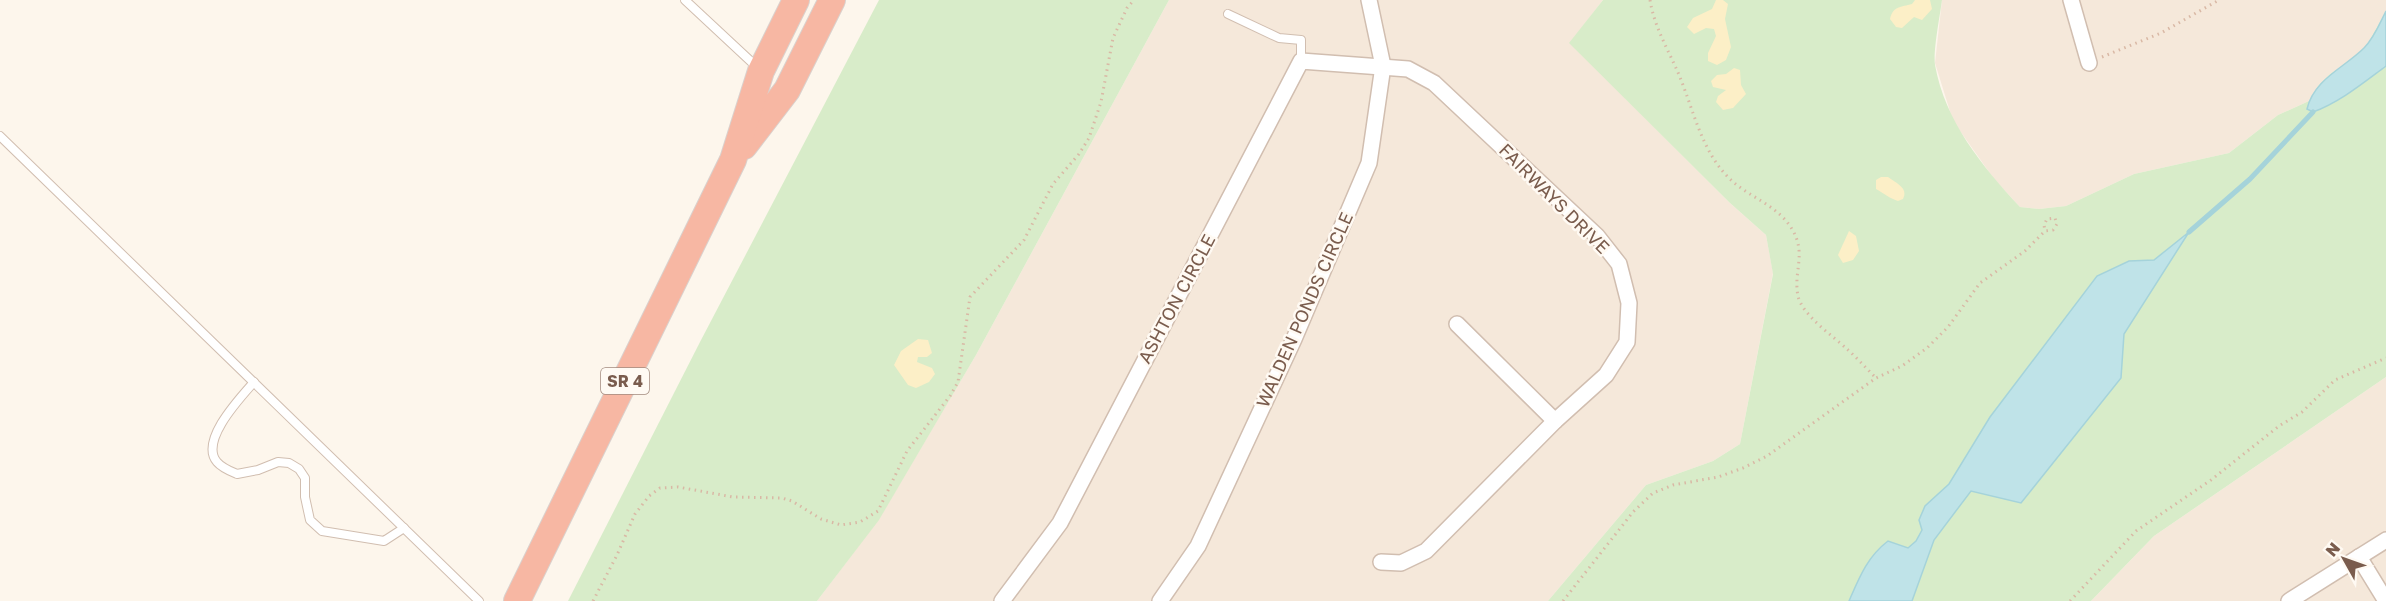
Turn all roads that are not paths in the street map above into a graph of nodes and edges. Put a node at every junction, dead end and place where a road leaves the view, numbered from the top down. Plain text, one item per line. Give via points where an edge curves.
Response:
1 (685, 0) edge
2 (796, 0) edge
3 (832, 0) edge
4 (1369, 0) edge
5 (2071, 0) edge
6 (1228, 14) dead end
7 (1301, 61) junction
8 (2089, 63) road end
9 (1383, 66) junction
10 (761, 71) junction
11 (0, 136) edge
12 (734, 160) junction
13 (1457, 324) dead end
14 (254, 382) junction
15 (1555, 421) junction
16 (404, 528) junction
17 (2386, 540) edge
18 (2359, 557) junction
19 (1381, 562) dead end
20 (479, 601) edge
21 (517, 601) edge
22 (1002, 601) edge
23 (1160, 601) edge
24 (2289, 601) edge
25 (2386, 601) edge

1 - 10 lane
2 - 10 highway, SR 4
3 - 12 highway, SR 4 via 787,90
4 - 9 street, WALDEN PONDS CIRCLE
5 - 8 street
6 - 7 lane via 1279,38 1301,40
7 - 9 street
7 - 22 street, ASHTON CIRCLE via 1060,523
9 - 15 street, FAIRWAYS DRIVE via 1408,69 1434,84 1597,236 1619,264 1629,303 1627,342 1606,375
9 - 23 street, WALDEN PONDS CIRCLE via 1369,163 1294,339 1198,546
10 - 12 highway, SR 4
11 - 14 lane
12 - 21 highway, SR 4
13 - 15 street
14 - 16 lane
14 - 16 lane via 217,431 212,449 216,461 237,474 258,471 278,462 299,469 305,478 310,520 322,531 384,541
15 - 19 street, FAIRWAYS DRIVE via 1426,551 1401,563
16 - 20 lane
17 - 18 street
18 - 24 street
18 - 25 street

